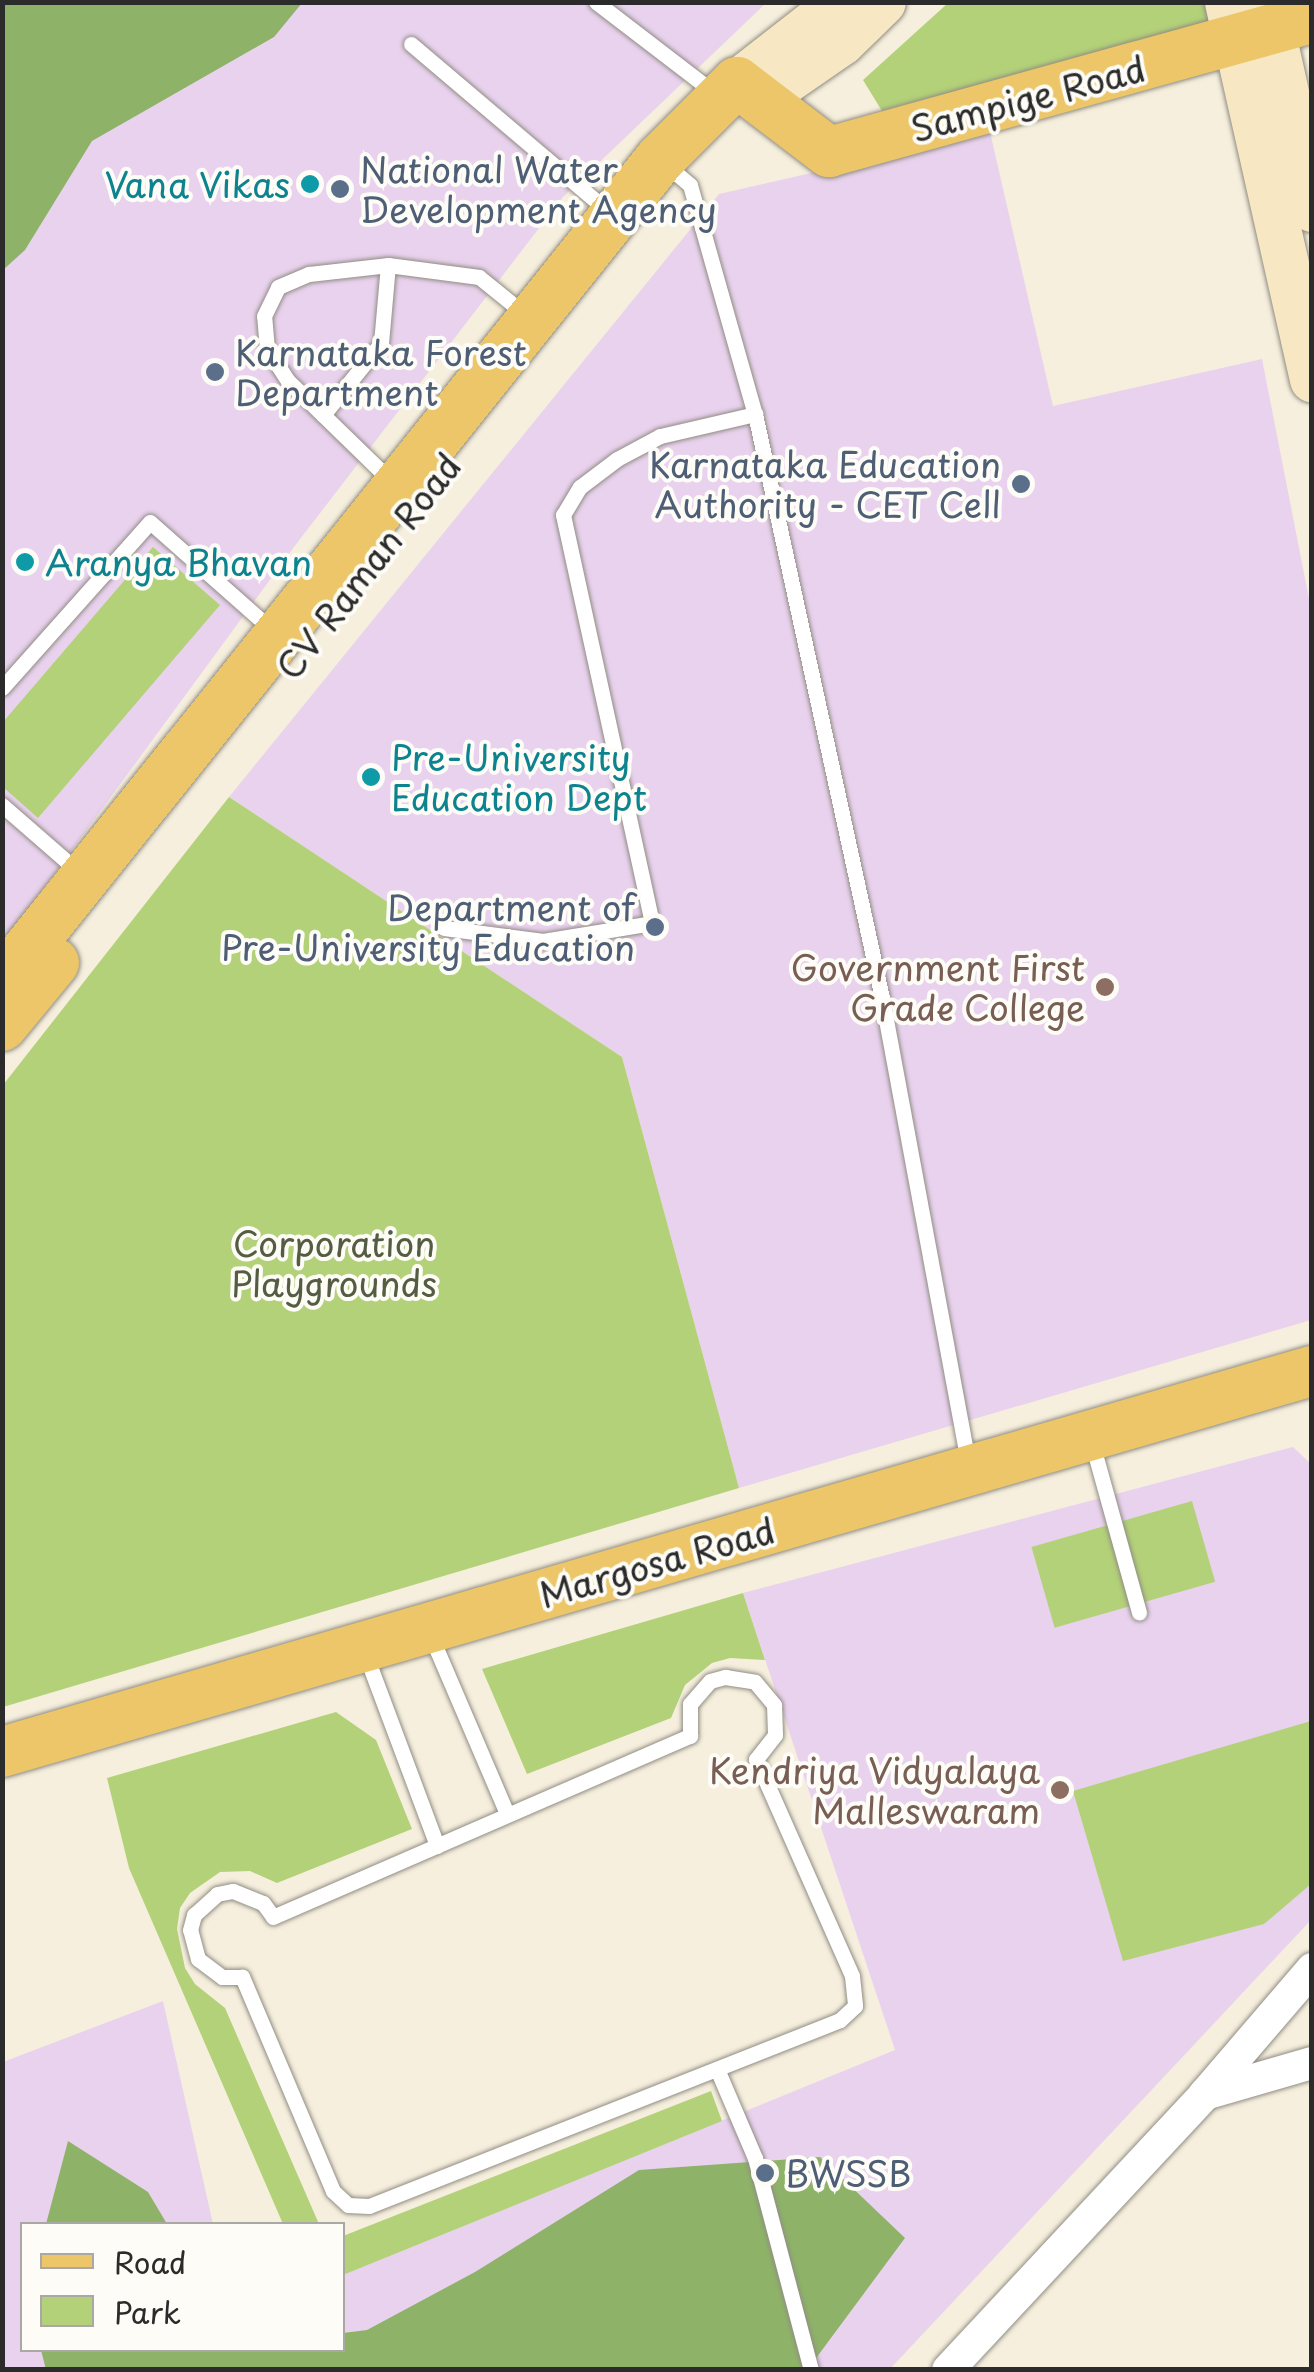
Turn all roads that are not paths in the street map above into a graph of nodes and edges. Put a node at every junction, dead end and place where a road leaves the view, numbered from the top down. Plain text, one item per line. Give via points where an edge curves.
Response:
1 (596, 2) edge
2 (838, 2) edge
3 (882, 2) edge
4 (1263, 19) edge
5 (411, 44) dead end
6 (738, 93) junction
7 (677, 174) junction
8 (1312, 208) edge
9 (615, 216) junction
10 (388, 266) junction
11 (516, 306) junction
12 (1312, 380) edge
13 (755, 414) junction
14 (323, 415) junction
15 (398, 486) junction
16 (278, 635) junction
17 (2, 688) edge
18 (2, 804) edge
19 (84, 877) junction
20 (444, 928) dead end
21 (2, 981) edge
22 (2, 1026) edge
23 (1312, 1372) edge
24 (1090, 1436) junction
25 (969, 1471) junction
26 (1139, 1612) dead end
27 (428, 1628) junction
28 (363, 1647) junction
29 (2, 1752) edge
30 (507, 1814) junction
31 (437, 1846) junction
32 (1312, 1969) edge
33 (1312, 2063) edge
34 (717, 2069) junction
35 (1205, 2094) junction
36 (810, 2370) edge
37 (948, 2370) edge

1 - 6 lane
2 - 6 main road, CV Raman Road
3 - 6 main road, CV Raman Road via 842,42
4 - 6 main road, Sampige Road via 829,152
4 - 8 main road
4 - 12 main road
5 - 9 lane
6 - 7 main road, CV Raman Road
6 - 9 main road, CV Raman Road via 660,158
7 - 13 lane via 690,185
7 - 22 main road, CV Raman Road
9 - 11 main road, CV Raman Road
10 - 11 lane via 479,277
10 - 14 lane via 381,343
10 - 14 lane via 309,274 278,288 264,316 267,350
11 - 15 main road, CV Raman Road
13 - 20 lane via 660,436 580,487 563,516 652,923 543,940
13 - 25 lane via 882,998
14 - 15 lane
15 - 16 main road, CV Raman Road
16 - 17 lane via 150,522
16 - 19 main road, CV Raman Road
18 - 19 lane
19 - 21 main road, CV Raman Road
23 - 24 main road, Margosa Road
24 - 25 main road, Margosa Road
24 - 26 lane
25 - 27 main road, Margosa Road
27 - 28 main road, Margosa Road
27 - 30 lane
28 - 29 main road, Margosa Road
28 - 31 lane
30 - 31 lane
30 - 34 lane via 690,1736 690,1704 710,1681 740,1676 766,1692 777,1720 775,1735 756,1760 852,1976 855,2006 840,2020
31 - 34 lane via 273,1917 250,1894 217,1894 194,1916 190,1930 191,1946 208,1970 242,1977 333,2191 348,2205 369,2206
32 - 35 street
33 - 35 street
34 - 36 lane via 755,2158
35 - 37 street

